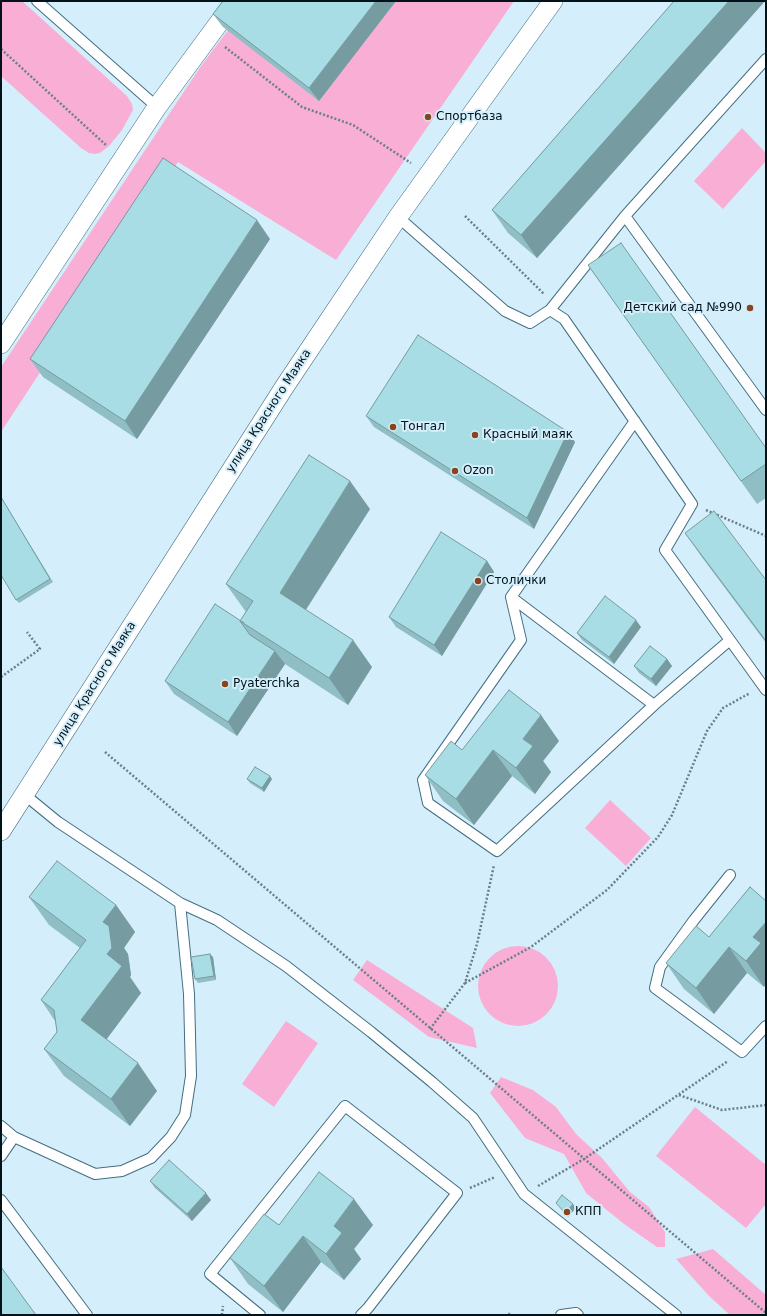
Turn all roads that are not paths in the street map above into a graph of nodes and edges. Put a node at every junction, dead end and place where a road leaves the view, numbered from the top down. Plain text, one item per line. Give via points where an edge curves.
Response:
1 (37, 1) edge
2 (235, 1) edge
3 (552, 1) edge
4 (766, 59) edge
5 (157, 107) junction
6 (398, 216) junction
7 (625, 216) junction
8 (552, 307) junction
9 (1, 344) edge
10 (766, 410) edge
11 (635, 421) junction
12 (511, 597) junction
13 (730, 640) junction
14 (765, 688) edge
15 (654, 705) junction
16 (25, 795) junction
17 (1, 831) edge
18 (730, 875) dead end
19 (180, 903) junction
20 (766, 1026) edge
21 (1, 1126) edge
22 (14, 1137) junction
23 (1, 1156) edge
24 (1, 1200) edge
25 (87, 1315) edge
26 (260, 1315) edge
27 (361, 1315) edge
28 (561, 1315) edge
29 (578, 1315) edge
30 (676, 1315) edge

1 - 5 lane
2 - 5 street
3 - 6 street, улица Красного Маяка
4 - 7 lane
5 - 9 street
6 - 8 lane via 505,311 530,323
6 - 16 street, улица Красного Маяка via 261,423
7 - 8 lane
7 - 10 lane
8 - 11 lane via 564,319
11 - 12 lane
11 - 13 lane via 692,504 665,550
12 - 15 lane
12 - 15 lane via 521,640 422,780 428,803 497,851
13 - 14 lane
13 - 15 lane
16 - 17 street, улица Красного Маяка
16 - 19 lane via 58,822
18 - 20 lane via 660,967 656,988 742,1052
19 - 22 lane via 189,994 191,1076 185,1115 171,1137 150,1158 122,1171 95,1174
19 - 30 lane via 217,920 286,966 432,1082 472,1118 524,1194
21 - 22 lane
22 - 23 lane
24 - 25 lane
26 - 27 lane via 210,1274 345,1106 457,1193
28 - 29 lane

